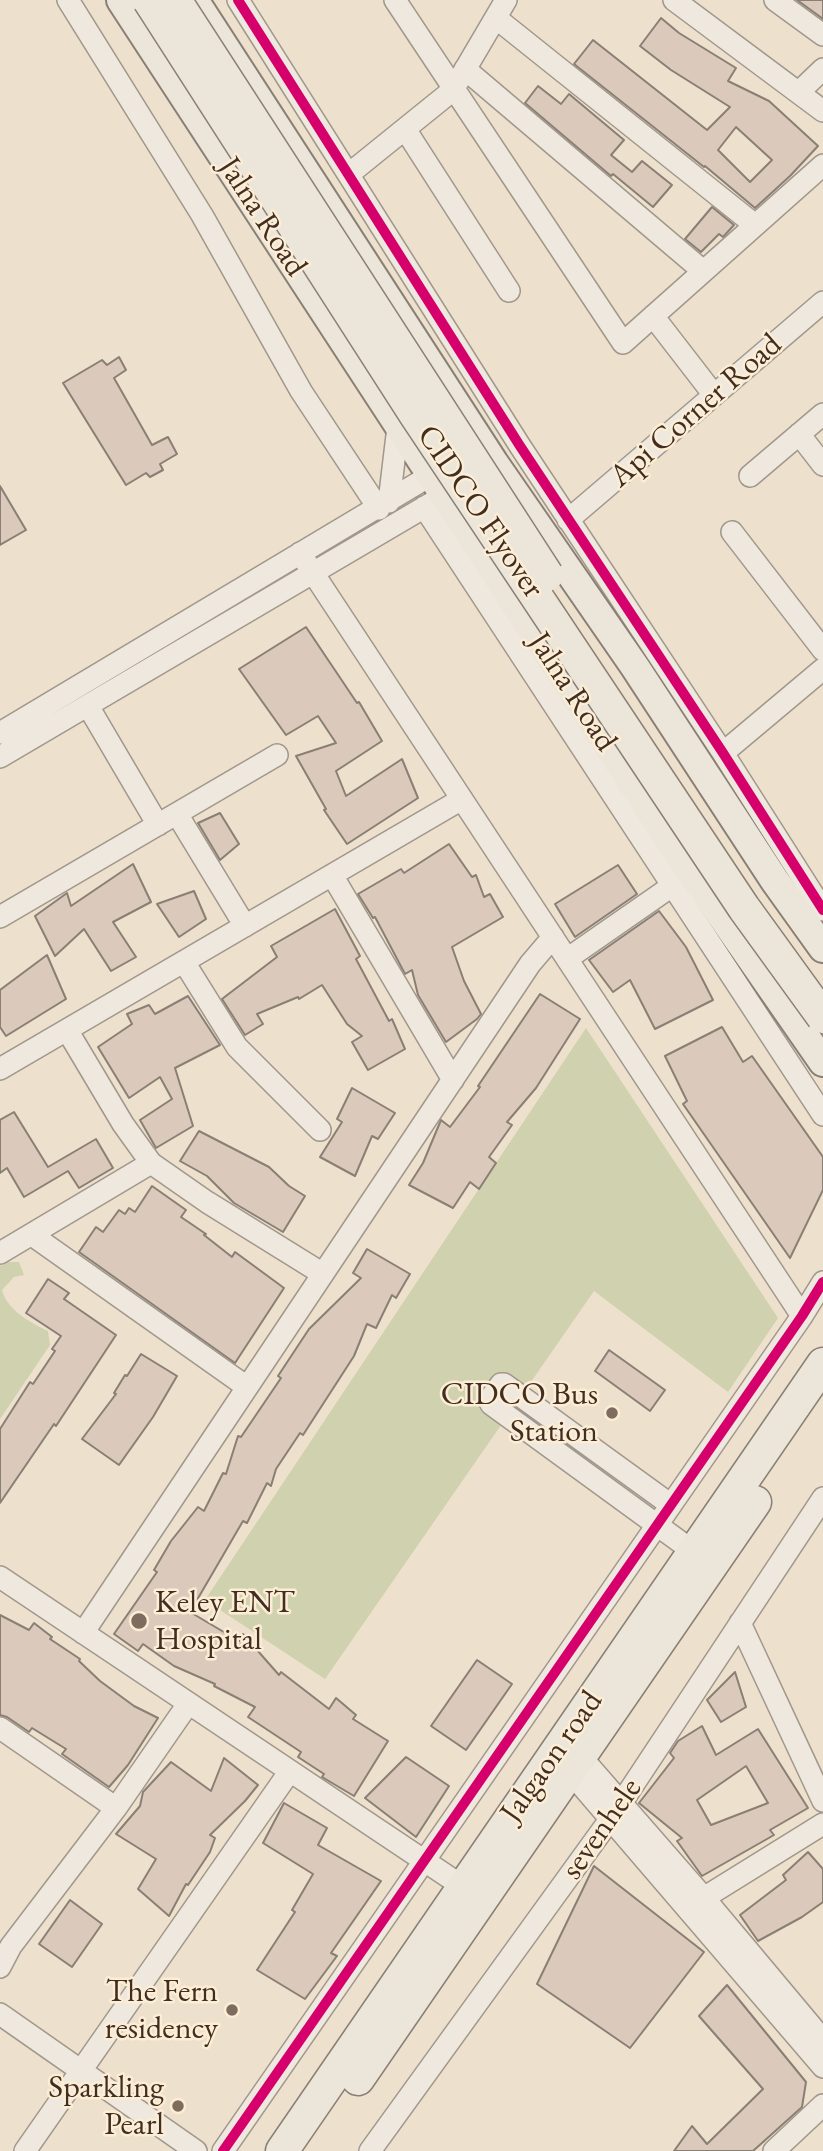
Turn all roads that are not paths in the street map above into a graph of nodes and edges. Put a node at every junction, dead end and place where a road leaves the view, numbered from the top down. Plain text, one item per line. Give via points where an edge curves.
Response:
1 (68, 0) edge
2 (121, 0) edge
3 (149, 0) edge
4 (175, 0) edge
5 (194, 0) edge
6 (238, 0) edge
7 (395, 0) edge
8 (674, 0) edge
9 (775, 0) edge
10 (501, 9) edge
11 (823, 35) edge
12 (466, 69) junction
13 (823, 69) edge
14 (453, 90) junction
15 (799, 92) junction
16 (823, 110) edge
17 (405, 129) junction
18 (823, 165) edge
19 (349, 174) junction
20 (755, 225) junction
21 (703, 271) junction
22 (509, 291) dead end
23 (822, 304) edge
24 (653, 316) junction
25 (715, 395) junction
26 (823, 414) edge
27 (398, 427) junction
28 (799, 434) junction
29 (520, 446) junction
30 (488, 453) junction
31 (823, 465) edge
32 (750, 475) dead end
33 (433, 493) junction
34 (384, 505) junction
35 (568, 520) junction
36 (732, 532) dead end
37 (300, 553) junction
38 (313, 573) junction
39 (823, 653) edge
40 (88, 706) junction
41 (0, 733) edge
42 (723, 753) junction
43 (277, 755) dead end
44 (0, 757) edge
45 (462, 799) junction
46 (177, 814) junction
47 (158, 825) junction
48 (332, 875) junction
49 (672, 886) junction
50 (823, 910) edge
51 (0, 917) edge
52 (245, 926) junction
53 (553, 937) junction
54 (823, 948) edge
55 (567, 959) junction
56 (184, 962) junction
57 (823, 987) edge
58 (823, 1017) edge
59 (67, 1030) junction
60 (823, 1062) edge
61 (0, 1069) edge
62 (453, 1080) junction
63 (823, 1115) edge
64 (320, 1130) dead end
65 (151, 1163) junction
66 (32, 1235) junction
67 (0, 1254) edge
68 (323, 1274) junction
69 (823, 1282) edge
70 (802, 1316) junction
71 (823, 1364) edge
72 (247, 1387) junction
73 (823, 1403) edge
74 (823, 1498) edge
75 (671, 1505) junction
76 (656, 1526) junction
77 (703, 1559) junction
78 (0, 1577) edge
79 (740, 1623) junction
80 (83, 1633) junction
81 (188, 1704) junction
82 (0, 1728) edge
83 (575, 1764) junction
84 (290, 1772) junction
85 (823, 1801) edge
86 (116, 1808) junction
87 (616, 1811) junction
88 (823, 1824) edge
89 (424, 1861) junction
90 (473, 1893) junction
91 (696, 1903) junction
92 (0, 1967) edge
93 (0, 2014) edge
94 (823, 2040) edge
95 (823, 2067) edge
96 (81, 2070) junction
97 (823, 2105) edge
98 (25, 2151) edge
99 (196, 2151) edge
100 (223, 2151) edge
101 (282, 2151) edge
102 (308, 2151) edge
103 (370, 2151) edge
104 (775, 2151) edge

1 - 34 street via 202,215 301,391
2 - 27 main road, Jalna Road
3 - 58 highway, CIDCO Flyover, bridge via 415,414 744,908
4 - 57 highway, CIDCO Flyover, bridge via 726,851
5 - 30 main road
6 - 19 street
7 - 14 street
8 - 15 street
9 - 11 street
10 - 12 street
10 - 20 street
12 - 14 street
12 - 21 street
13 - 15 street
14 - 17 street
14 - 24 street via 623,343
15 - 16 street
17 - 19 street
17 - 22 street
18 - 20 street
19 - 29 street
20 - 21 street
21 - 24 street
23 - 25 street, Api Corner Road
24 - 25 street
25 - 35 street, Api Corner Road
26 - 28 street
27 - 33 main road, Jalna Road
27 - 34 street
28 - 31 street
28 - 32 street
29 - 30 street
29 - 35 street
30 - 33 street
30 - 54 main road
33 - 34 street
33 - 38 street
33 - 49 street
33 - 60 main road, Jalna Road
34 - 37 street
35 - 42 street
36 - 39 street
37 - 38 street
37 - 41 street
38 - 40 street
38 - 45 street
39 - 42 street
40 - 44 street
40 - 47 street
42 - 50 street
43 - 46 street
45 - 48 street
45 - 53 street
46 - 47 street
46 - 52 street
47 - 51 street
48 - 52 street
48 - 62 street
49 - 55 street
49 - 63 street
52 - 56 street
53 - 55 street
53 - 62 street
55 - 70 street
56 - 59 street
56 - 64 street via 237,1047
59 - 61 street
59 - 65 street
62 - 68 street
65 - 66 street
65 - 68 street
66 - 67 street
66 - 72 street
68 - 72 street
69 - 70 street
70 - 75 street
71 - 77 highway, Jalgaon road
72 - 80 street
73 - 77 highway, Jalgaon road
74 - 79 street, sevenhele
75 - 76 street
75 - 76 street via 500,1384 491,1404
76 - 77 street
76 - 89 street
77 - 83 highway, Jalgaon road
77 - 90 highway, Jalgaon road
78 - 80 street
79 - 85 street
79 - 87 street, sevenhele
80 - 81 street
81 - 84 street
81 - 86 street
82 - 86 street
83 - 87 street
83 - 90 highway, Jalgaon road
84 - 89 street
84 - 96 street
86 - 92 street
87 - 91 street
87 - 103 street, sevenhele
88 - 91 street
89 - 90 street
89 - 100 street
90 - 101 highway, Jalgaon road
90 - 102 highway, Jalgaon road
91 - 94 street
91 - 95 street
93 - 96 street
96 - 98 street
96 - 99 street
97 - 104 street

